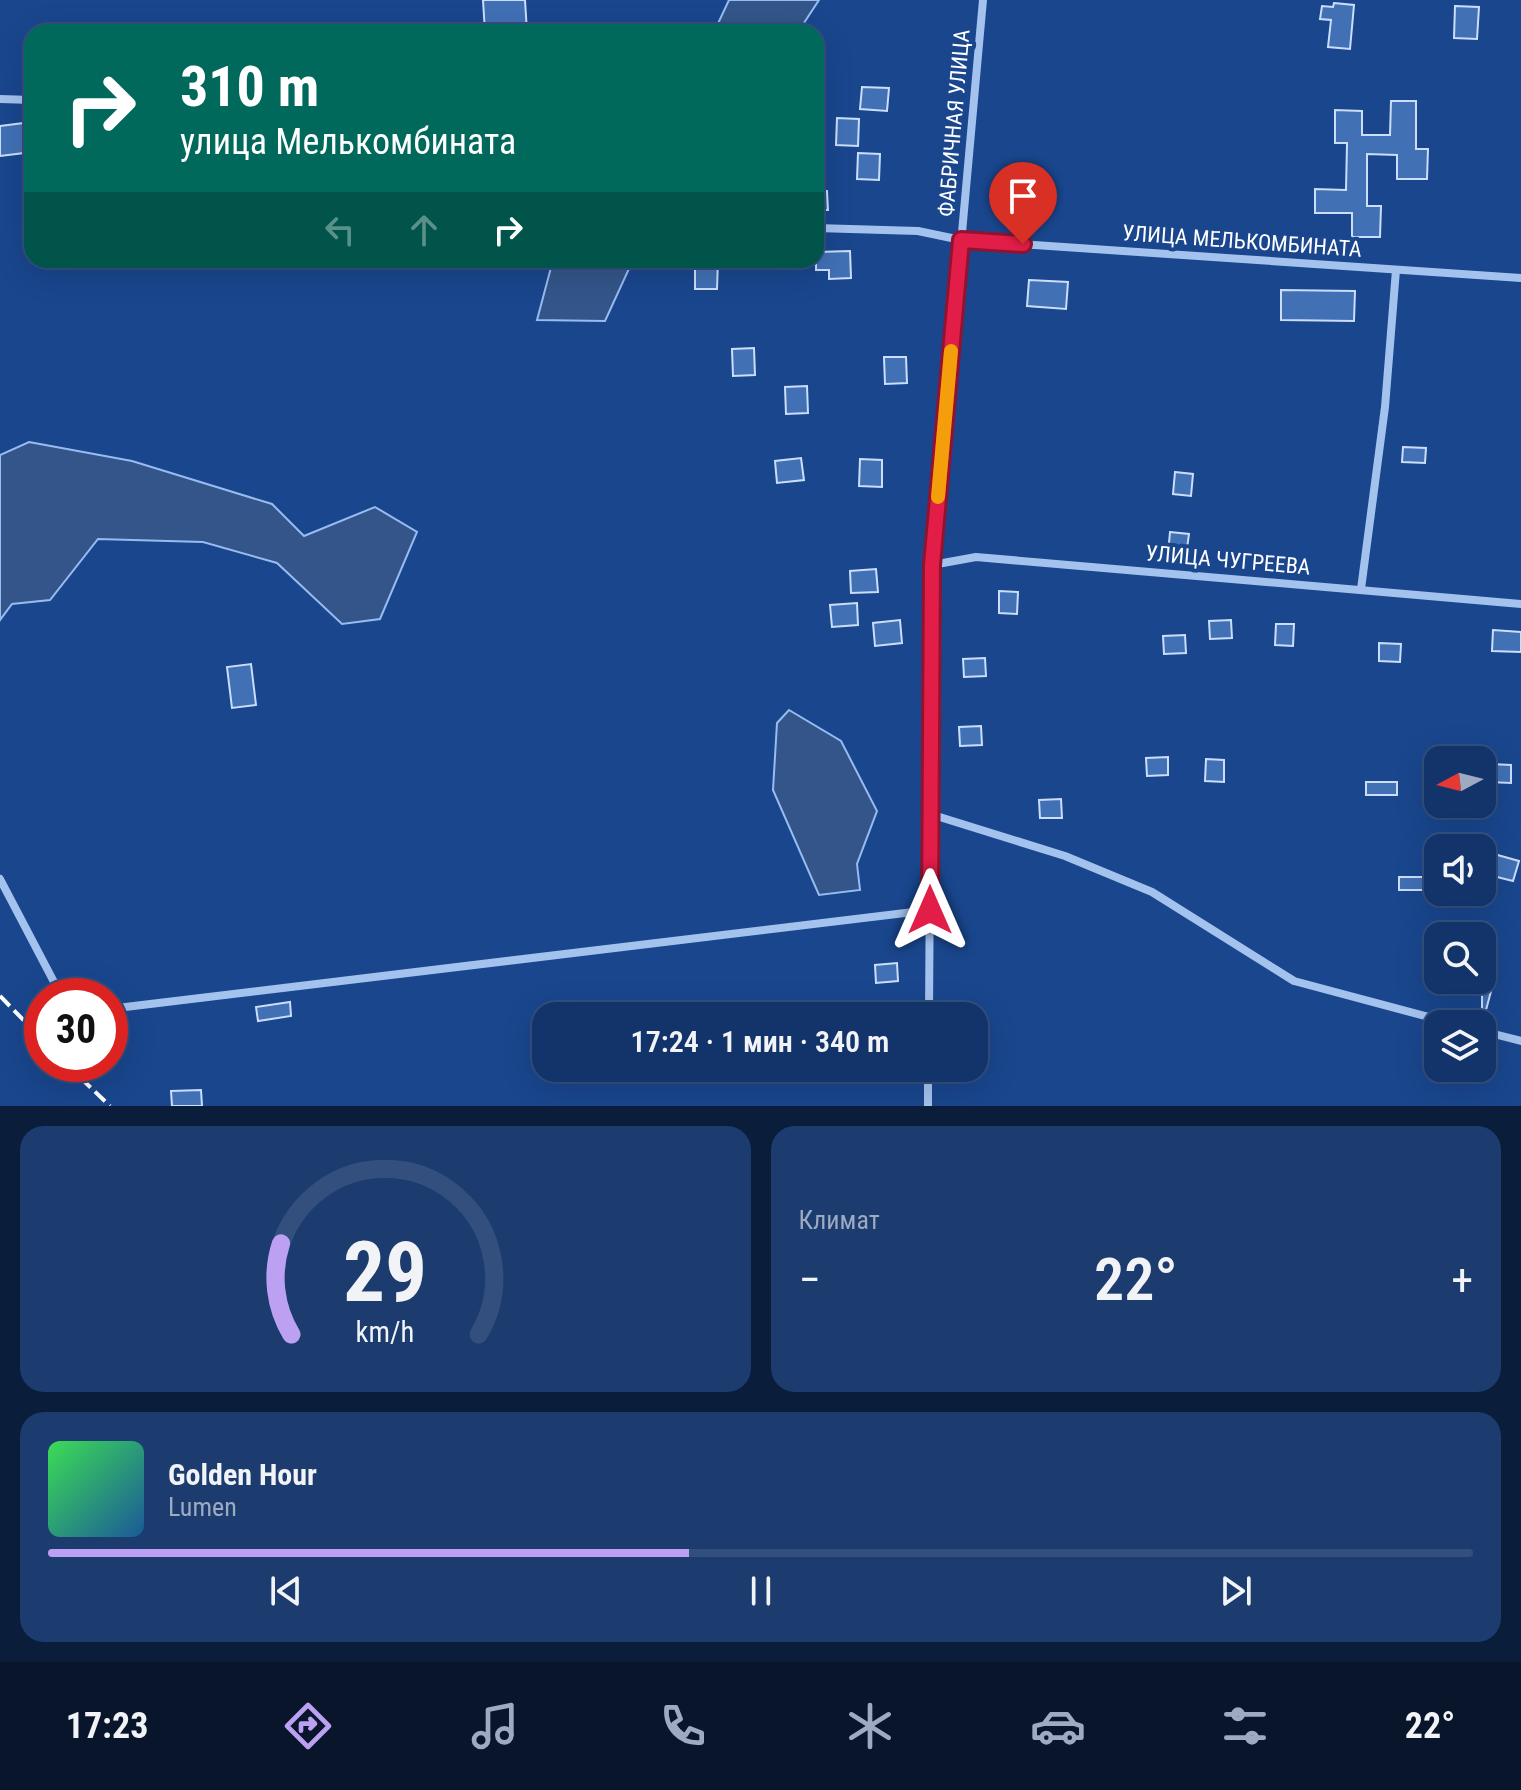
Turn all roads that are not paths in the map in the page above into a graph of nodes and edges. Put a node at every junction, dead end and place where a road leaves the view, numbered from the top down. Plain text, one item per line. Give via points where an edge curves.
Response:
1 (983, 0) edge
2 (0, 99) edge
3 (24, 100) edge
4 (824, 228) edge
5 (961, 240) junction
6 (1396, 270) junction
7 (1521, 278) edge
8 (932, 565) junction
9 (1361, 589) junction
10 (1521, 604) edge
11 (930, 814) junction
12 (0, 879) edge
13 (930, 910) junction
14 (52, 978) edge
15 (929, 1002) edge
16 (128, 1007) edge
17 (1424, 1016) edge
18 (1496, 1035) edge
19 (1521, 1041) edge
20 (928, 1082) edge
21 (928, 1106) edge

1 - 5 street, ФАБРИЧНАЯ УЛИЦА
2 - 3 street
4 - 5 street, УЛИЦА МЕЛЬКОМБИНАТА via 918,231
5 - 6 street, УЛИЦА МЕЛЬКОМБИНАТА
5 - 8 street, ФАБРИЧНАЯ УЛИЦА
6 - 7 street, УЛИЦА МЕЛЬКОМБИНАТА
6 - 9 street via 1385,407
8 - 9 street, УЛИЦА ЧУГРЕЕВА via 976,557
8 - 11 street, ФАБРИЧНАЯ УЛИЦА
9 - 10 street, УЛИЦА ЧУГРЕЕВА
11 - 13 street, ФАБРИЧНАЯ УЛИЦА
11 - 17 street via 1065,856 1152,892 1294,981
12 - 14 street
13 - 15 street, ФАБРИЧНАЯ УЛИЦА
13 - 16 street
18 - 19 street
20 - 21 street

